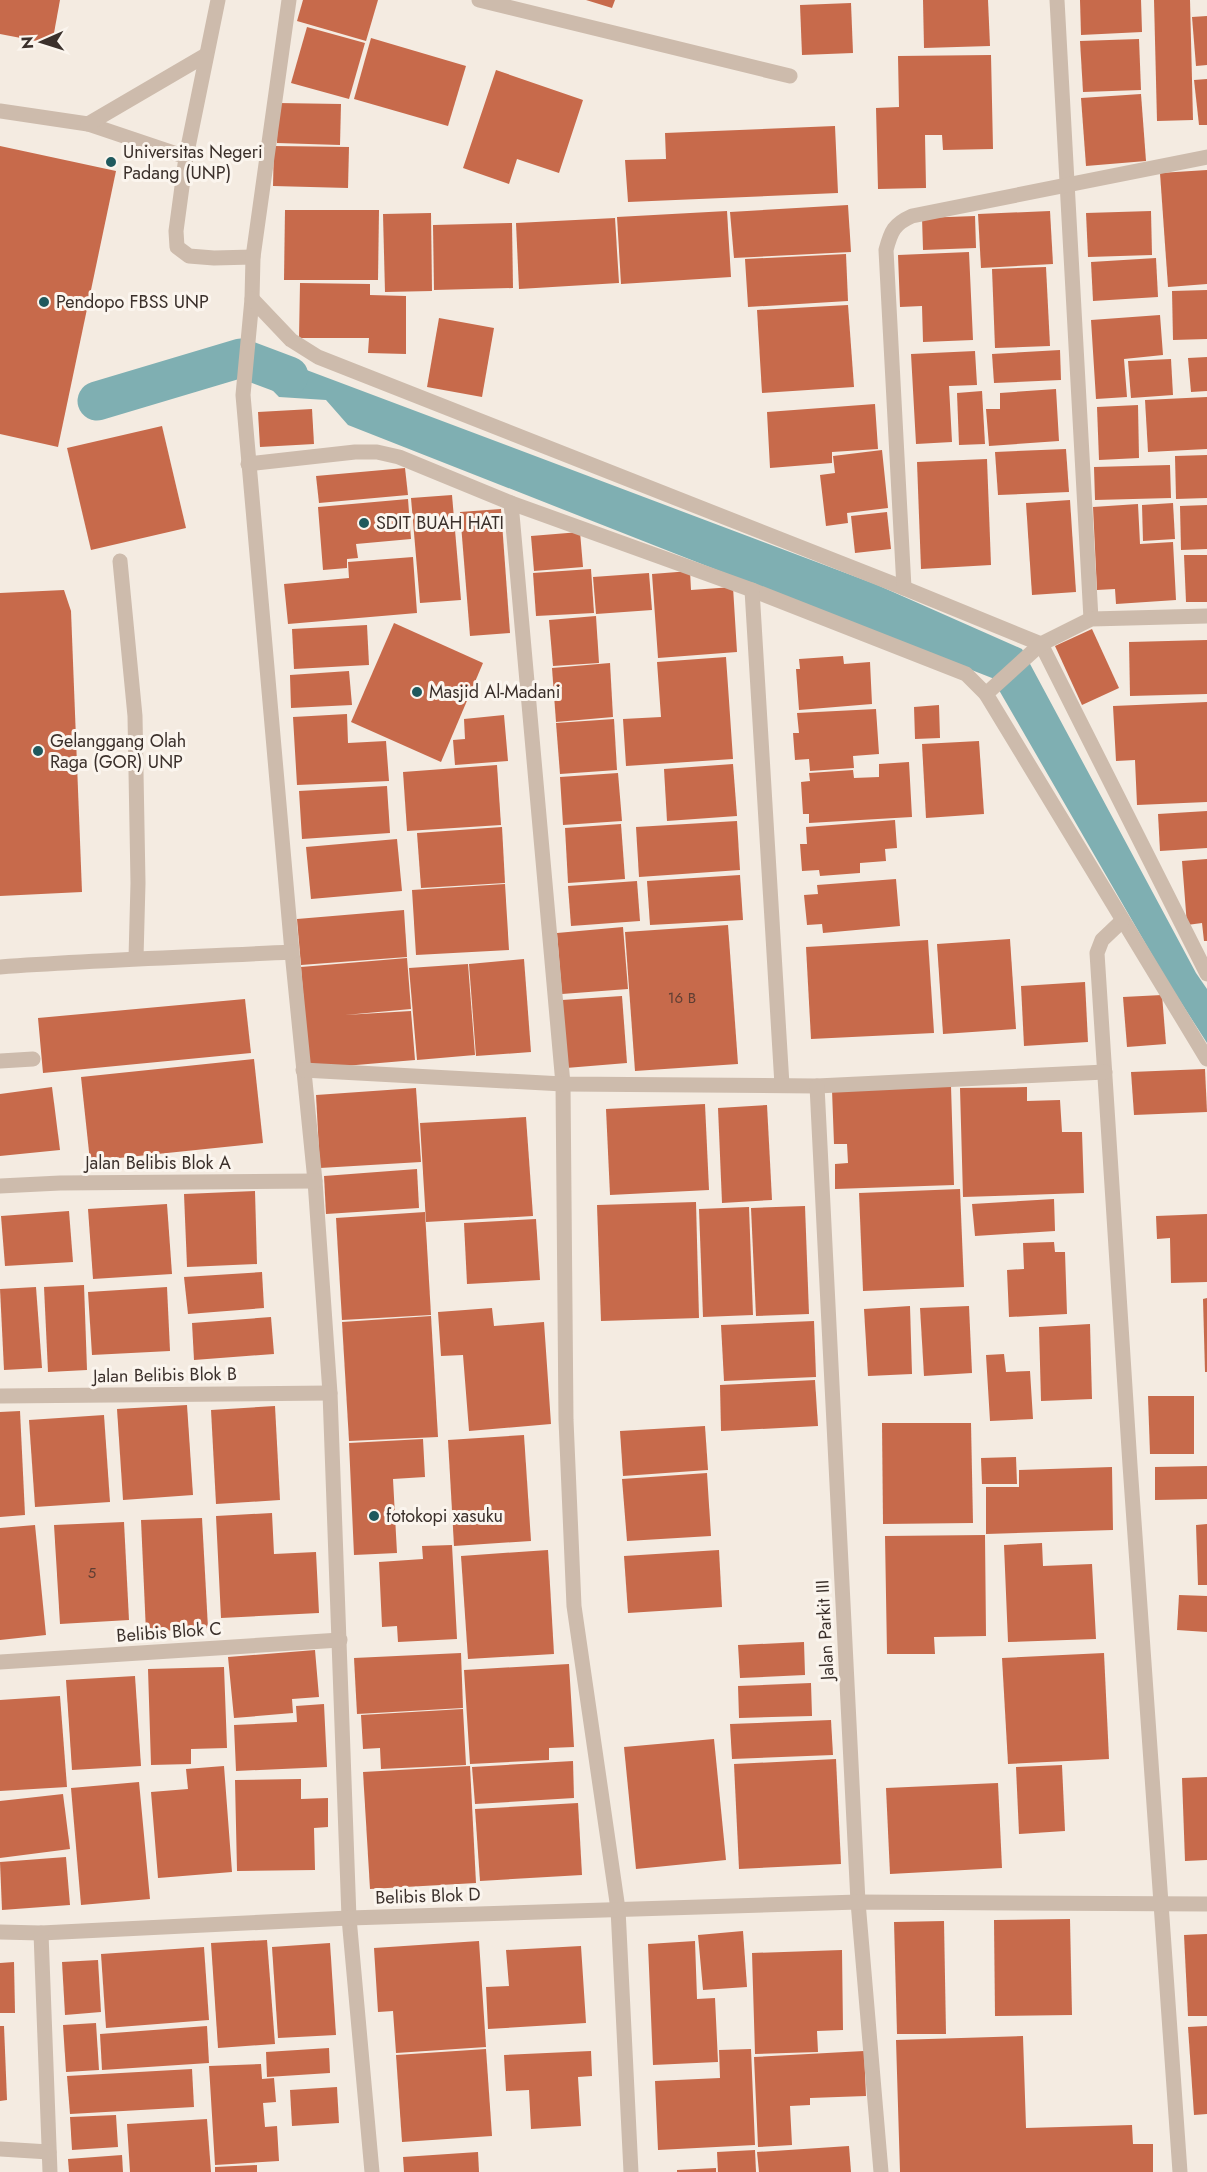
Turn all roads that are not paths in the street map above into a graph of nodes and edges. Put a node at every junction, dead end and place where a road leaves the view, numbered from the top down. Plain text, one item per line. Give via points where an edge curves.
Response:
1 (218, 0) edge
2 (289, 0) edge
3 (479, 0) edge
4 (1057, 0) edge
5 (206, 56) junction
6 (790, 76) dead end
7 (0, 111) edge
8 (88, 124) junction
9 (186, 157) junction
10 (1207, 157) edge
11 (1067, 186) junction
12 (253, 257) junction
13 (252, 299) junction
14 (248, 464) junction
15 (511, 503) junction
16 (120, 561) dead end
17 (904, 588) junction
18 (752, 590) junction
19 (1207, 616) edge
20 (1091, 619) junction
21 (1041, 644) junction
22 (989, 691) junction
23 (1122, 921) junction
24 (292, 952) junction
25 (136, 958) junction
26 (0, 967) edge
27 (1207, 974) edge
28 (33, 1059) dead end
29 (1207, 1059) edge
30 (0, 1061) edge
31 (303, 1070) junction
32 (1105, 1072) junction
33 (563, 1084) junction
34 (782, 1085) junction
35 (818, 1086) junction
36 (315, 1181) junction
37 (0, 1186) edge
38 (330, 1393) junction
39 (0, 1396) edge
40 (340, 1640) junction
41 (0, 1662) edge
42 (858, 1902) junction
43 (1161, 1904) junction
44 (1207, 1904) edge
45 (618, 1909) junction
46 (349, 1918) junction
47 (0, 1932) edge
48 (41, 1933) junction
49 (0, 2149) edge
50 (49, 2152) junction
51 (50, 2172) edge
52 (372, 2172) edge
53 (631, 2172) edge
54 (881, 2172) edge
55 (1180, 2172) edge

1 - 5 street
2 - 12 street
3 - 6 street
4 - 11 street
5 - 8 street
5 - 9 street
7 - 8 street
8 - 9 street
9 - 12 street via 177,247 189,256
10 - 11 street
11 - 17 street via 912,216 898,222 890,235 886,250
11 - 20 street
12 - 13 street
13 - 14 street via 243,395
13 - 17 street via 291,340 318,357
14 - 15 street via 377,452 399,457
14 - 24 street
15 - 18 street
15 - 33 street
16 - 25 street via 135,716
17 - 21 street
18 - 22 street via 966,674
18 - 34 street
19 - 20 street
20 - 21 street
21 - 22 street
21 - 27 street
22 - 23 street
23 - 29 street
23 - 32 street via 1102,940 1097,953
24 - 25 street
24 - 31 street
25 - 26 street
28 - 30 street
31 - 33 street
31 - 36 street
32 - 35 street
32 - 43 street
33 - 34 street
33 - 45 street via 567,1420 574,1606
34 - 35 street
35 - 42 street, Jalan Parkit III
36 - 37 street, Jalan Belibis Blok A
36 - 38 street
38 - 39 street, Jalan Belibis Blok B
38 - 40 street
40 - 41 street, Belibis Blok C
40 - 46 street
42 - 43 street, Belibis Blok D
42 - 45 street, Belibis Blok D
42 - 54 street, Jalan Parkit III
43 - 44 street, Belibis Blok D
43 - 55 street
45 - 46 street, Belibis Blok D
45 - 53 street
46 - 48 street, Belibis Blok D
46 - 52 street
47 - 48 street, Belibis Blok D
48 - 50 street
49 - 50 street
50 - 51 street

